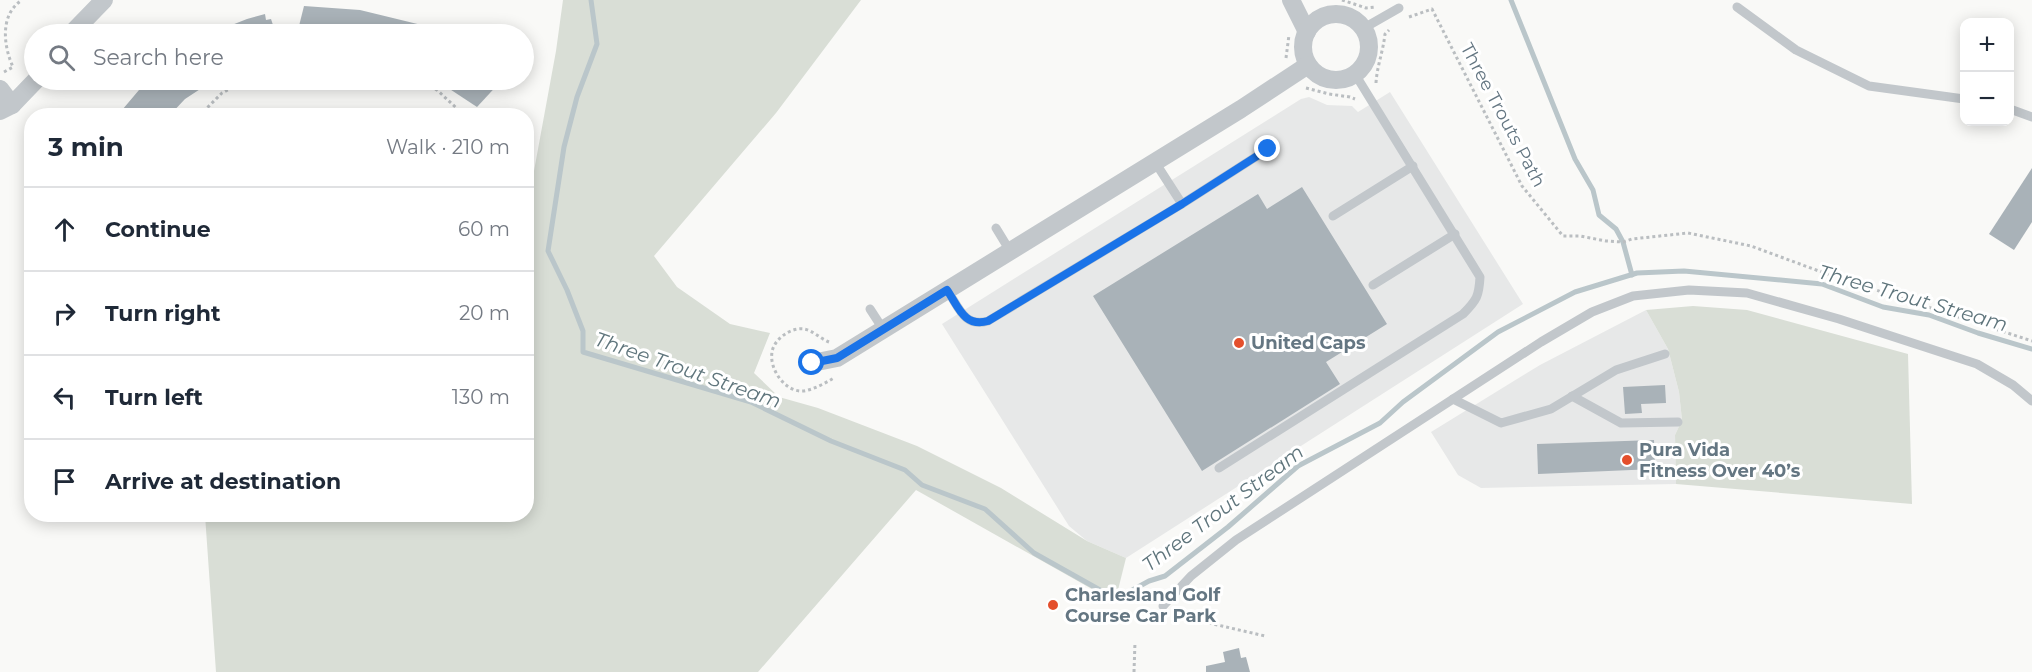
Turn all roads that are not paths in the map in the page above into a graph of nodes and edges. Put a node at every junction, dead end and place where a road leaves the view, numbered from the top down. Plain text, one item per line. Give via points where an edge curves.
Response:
1 (104, 0) edge
2 (1291, 0) edge
3 (1322, 0) edge
4 (1737, 7) dead end
5 (1344, 8) edge
6 (1399, 8) dead end
7 (81, 24) edge
8 (1364, 28) junction
9 (1307, 32) junction
10 (1308, 64) junction
11 (1355, 74) junction
12 (0, 89) edge
13 (25, 90) edge
14 (1960, 98) edge
15 (6, 108) edge
16 (2014, 110) edge
17 (2032, 117) edge
18 (1268, 149) dead end
19 (1155, 162) junction
20 (1413, 166) junction
21 (1182, 204) junction
22 (1333, 216) dead end
23 (996, 228) dead end
24 (1455, 234) junction
25 (1010, 251) junction
26 (1373, 285) dead end
27 (947, 290) junction
28 (870, 309) dead end
29 (883, 329) junction
30 (1665, 354) dead end
31 (812, 363) dead end
32 (1572, 396) junction
33 (1454, 399) junction
34 (2032, 401) edge
35 (1678, 422) dead end
36 (1219, 468) dead end
37 (1163, 606) road end

1 - 7 street
2 - 9 street
3 - 5 street
4 - 14 lane via 1796,50 1869,86
5 - 8 street
5 - 9 street via 1323,16
6 - 8 lane
8 - 11 street via 1368,58
9 - 10 street via 1303,48
10 - 11 street via 1325,78 1335,80
10 - 19 street
11 - 20 lane
12 - 15 street
13 - 15 street
16 - 17 lane
18 - 21 lane
19 - 21 lane
19 - 25 street
20 - 22 lane
20 - 24 lane
21 - 27 lane via 980,324 962,313
23 - 25 lane
24 - 26 lane
24 - 36 lane via 1480,277 1480,292 1463,314
25 - 27 street
27 - 29 street
28 - 29 lane
29 - 31 street via 837,358
30 - 32 lane via 1616,370
32 - 33 lane via 1551,409 1502,423
32 - 35 lane via 1621,423
33 - 34 lane via 1592,312 1632,296 1689,290 1747,293 1839,319 1977,364
33 - 37 lane via 1236,540 1191,576

